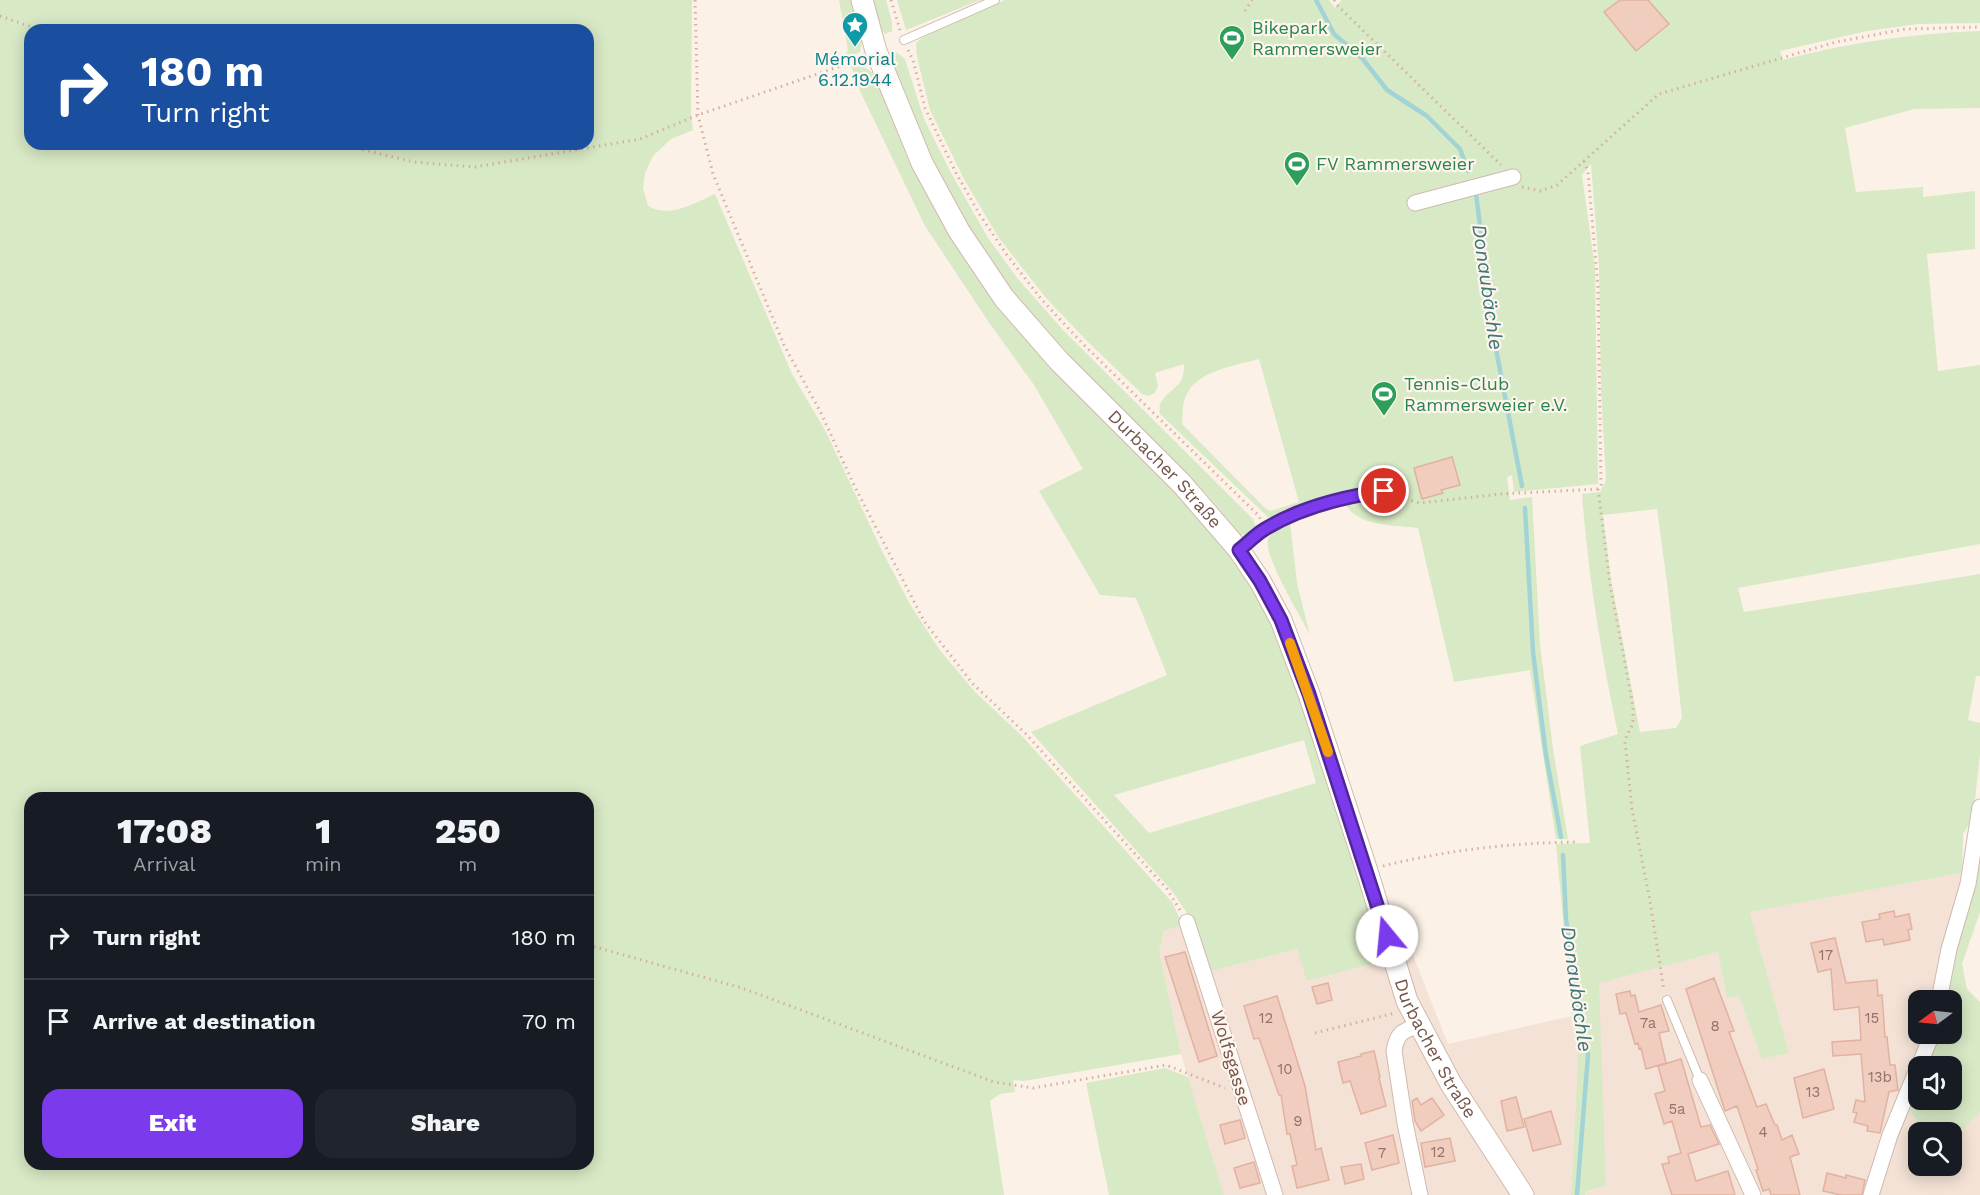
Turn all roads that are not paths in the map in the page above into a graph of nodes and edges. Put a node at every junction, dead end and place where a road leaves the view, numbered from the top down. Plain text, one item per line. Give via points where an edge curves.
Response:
1 (862, 0) edge
2 (995, 0) edge
3 (904, 40) road end
4 (1513, 177) road end
5 (1415, 203) dead end
6 (1384, 491) road end
7 (1239, 550) junction
8 (1980, 807) edge
9 (1187, 922) road end
10 (1941, 990) edge
11 (1667, 1000) road end
12 (1419, 1025) junction
13 (1700, 1080) joint
14 (1908, 1093) edge
15 (1275, 1195) edge
16 (1420, 1195) edge
17 (1523, 1195) edge
18 (1752, 1195) edge
19 (1871, 1195) edge

1 - 7 street, Durbacher Straße via 876,51 922,163 959,231 1004,298 1059,361 1182,484
2 - 3 lane
4 - 5 street
6 - 7 lane via 1313,507 1265,529
7 - 12 street, Durbacher Straße via 1281,620 1368,871 1407,1001
8 - 10 street via 1968,884
9 - 15 street, Wolfsgasse
11 - 13 lane
12 - 16 street via 1400,1033 1394,1051
12 - 17 street, Durbacher Straße via 1451,1084
13 - 18 street
14 - 19 street

